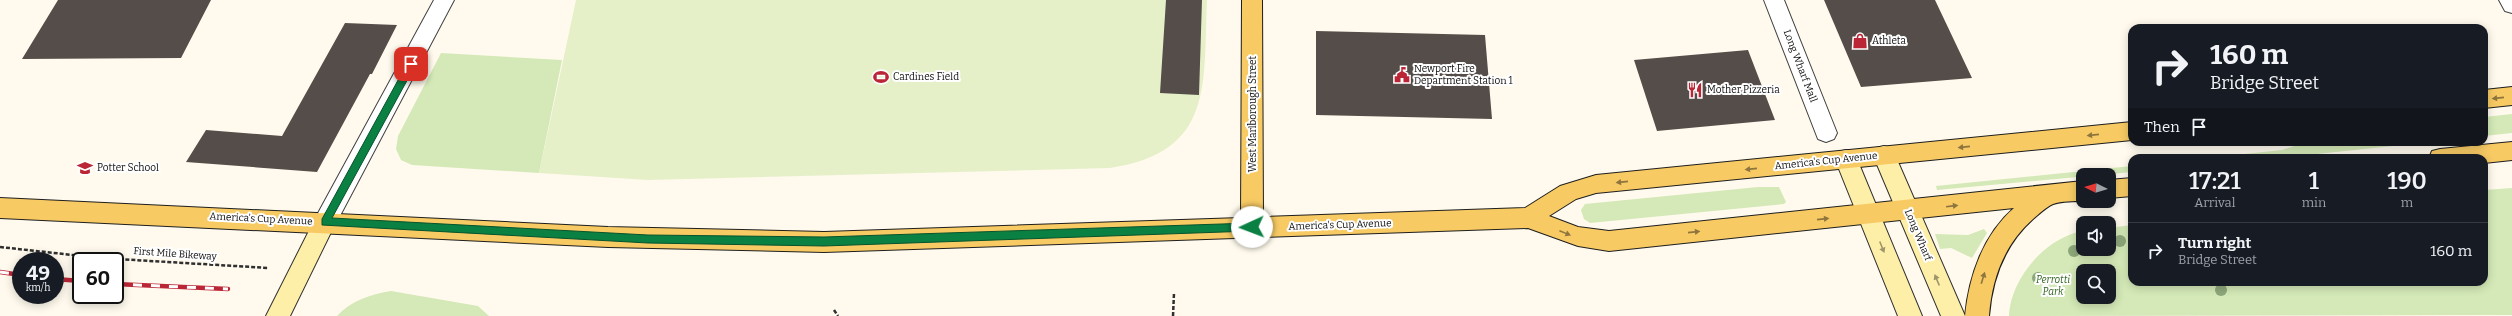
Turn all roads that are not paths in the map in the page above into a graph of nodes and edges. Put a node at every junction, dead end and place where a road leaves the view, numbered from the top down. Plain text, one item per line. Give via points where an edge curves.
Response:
1 (444, 0) edge
2 (1252, 0) edge
3 (1774, 0) edge
4 (2509, 0) edge
5 (2512, 5) edge
6 (2512, 96) edge
7 (2488, 99) edge
8 (2128, 131) edge
9 (1826, 133) dead end
10 (2512, 151) edge
11 (2481, 154) edge
12 (1884, 155) junction
13 (1846, 159) junction
14 (2128, 187) edge
15 (2116, 188) edge
16 (2076, 192) edge
17 (2049, 194) junction
18 (0, 208) edge
19 (1908, 211) junction
20 (1869, 215) junction
21 (1529, 218) junction
22 (326, 222) junction
23 (1252, 227) junction
24 (278, 316) edge
25 (1910, 316) edge
26 (1953, 316) edge
27 (1977, 316) edge

1 - 22 street
2 - 23 main road, West Marlborough Street
3 - 9 street, Long Wharf Mall
4 - 5 street
6 -> 7 main road
8 -> 12 main road, America's Cup Avenue
10 - 11 main road
12 - 13 main road, America's Cup Avenue
12 - 19 street, Long Wharf
13 - 20 street
13 -> 21 main road, America's Cup Avenue via 1596,184 1559,196
14 - 15 main road
16 - 17 main road, America's Cup Avenue
19 -> 17 main road, America's Cup Avenue
27 -> 17 main road via 1982,280 1995,249 2016,219
18 - 22 main road, America's Cup Avenue
19 - 20 main road, America's Cup Avenue
26 -> 19 street, Long Wharf
21 -> 20 main road, America's Cup Avenue via 1569,236 1609,241
20 -> 25 street
21 - 23 main road, America's Cup Avenue
22 - 23 main road, America's Cup Avenue via 637,238 824,242
22 - 24 street

